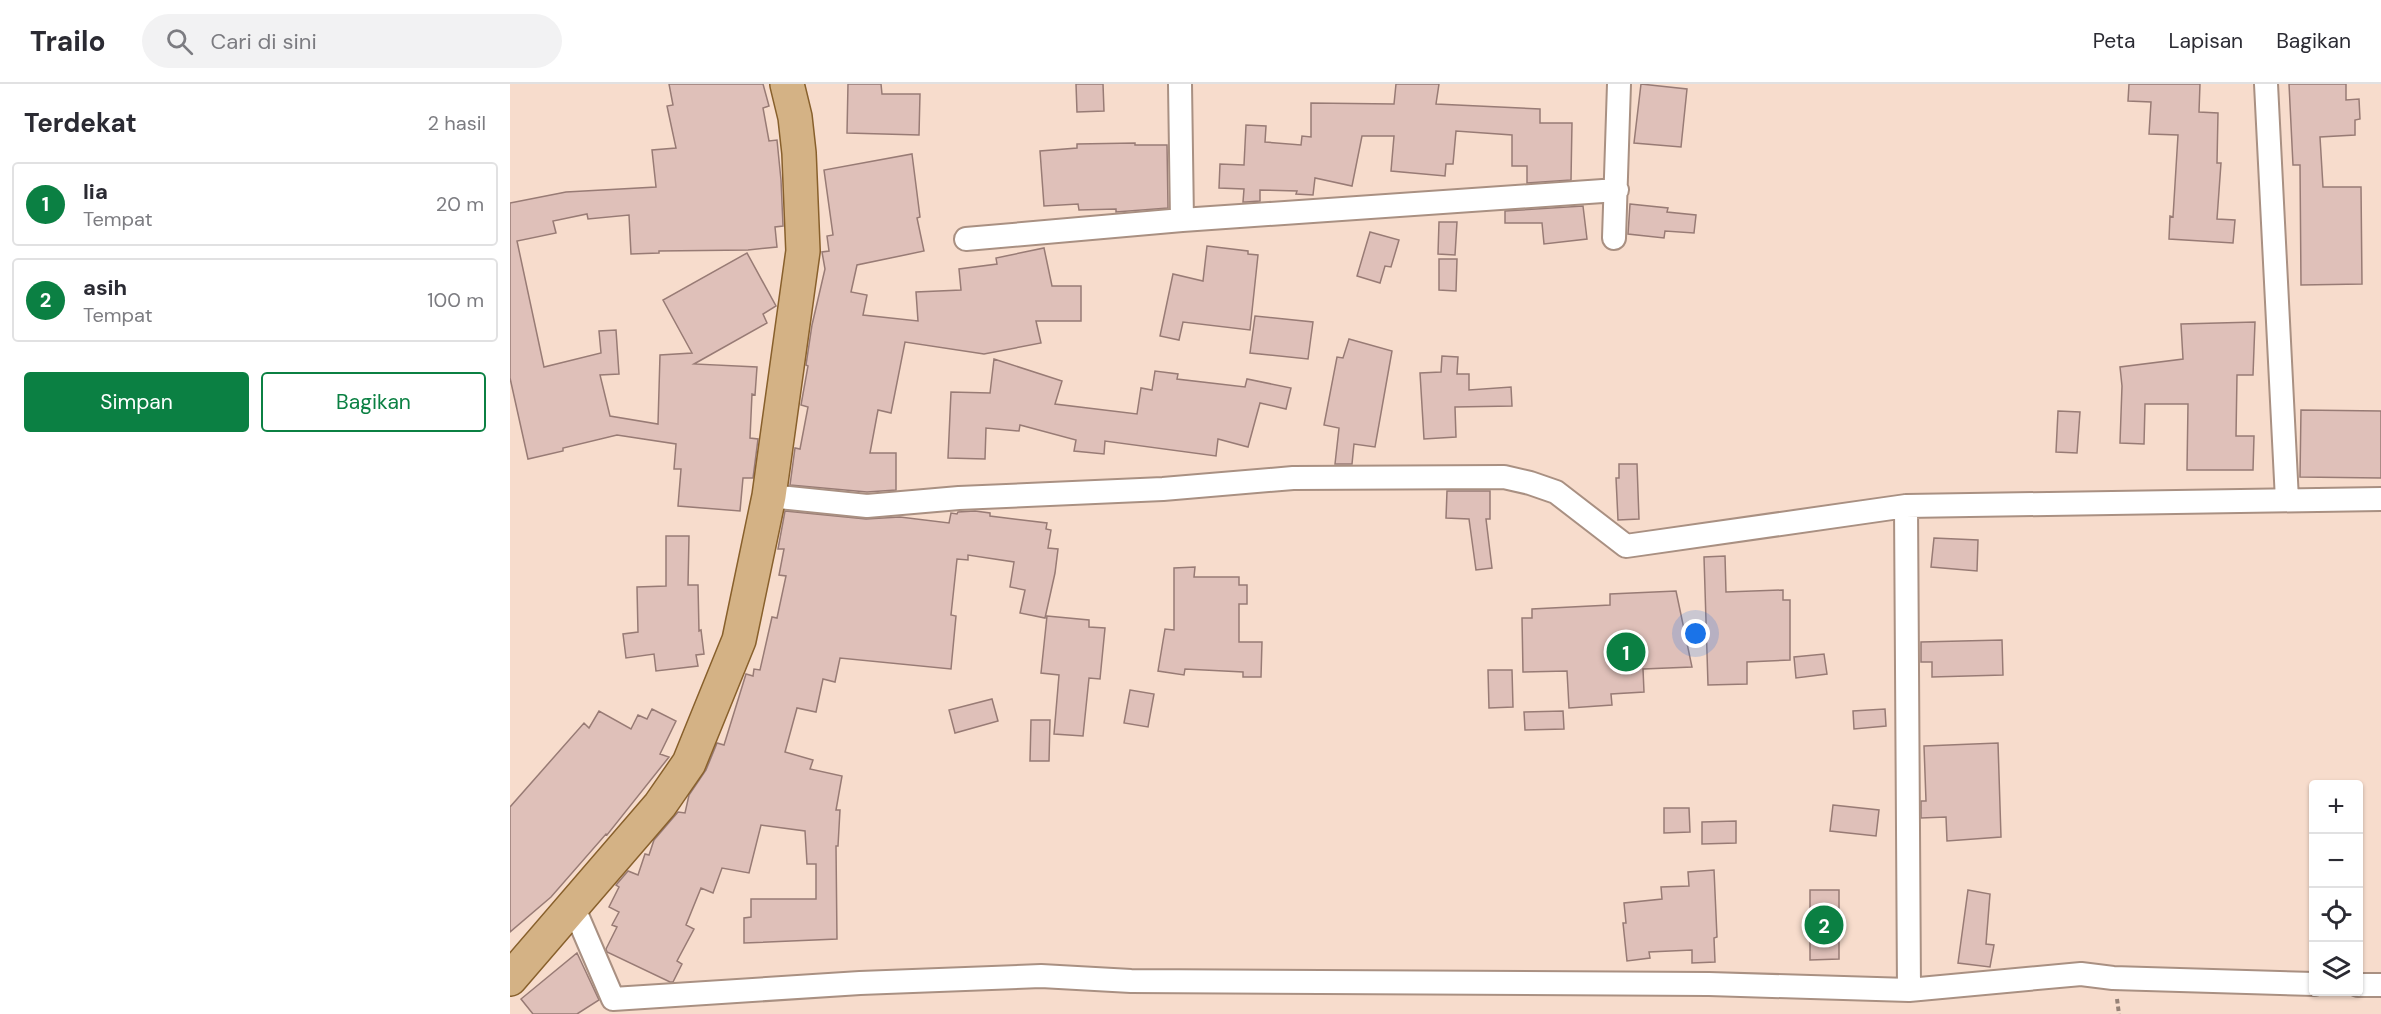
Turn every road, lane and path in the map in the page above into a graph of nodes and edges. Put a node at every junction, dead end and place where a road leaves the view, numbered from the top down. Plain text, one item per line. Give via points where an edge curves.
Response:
1 (787, 84) edge
2 (1180, 84) edge
3 (1618, 84) edge
4 (2266, 84) edge
5 (1617, 190) junction
6 (1182, 220) junction
7 (1614, 238) dead end
8 (966, 239) dead end
9 (769, 496) junction
10 (2381, 499) edge
11 (2287, 500) junction
12 (1906, 506) junction
13 (573, 906) junction
14 (510, 979) edge
15 (2309, 984) edge
16 (2363, 985) edge
17 (2381, 985) edge
18 (1910, 990) junction
19 (613, 1007) edge

1 - 9 main road via 799,153 803,250
2 - 6 street
3 - 5 street
4 - 11 street
5 - 6 street
5 - 7 street
6 - 8 street
9 - 12 street via 867,506 1293,478 1504,477 1556,492 1626,546
9 - 13 main road via 739,640 689,763 660,805
10 - 11 street
11 - 12 street
12 - 18 street
13 - 14 main road
13 - 19 street
15 - 18 street via 2081,974
16 - 17 street
18 - 19 street via 1698,984 1131,981 1041,976 860,983

